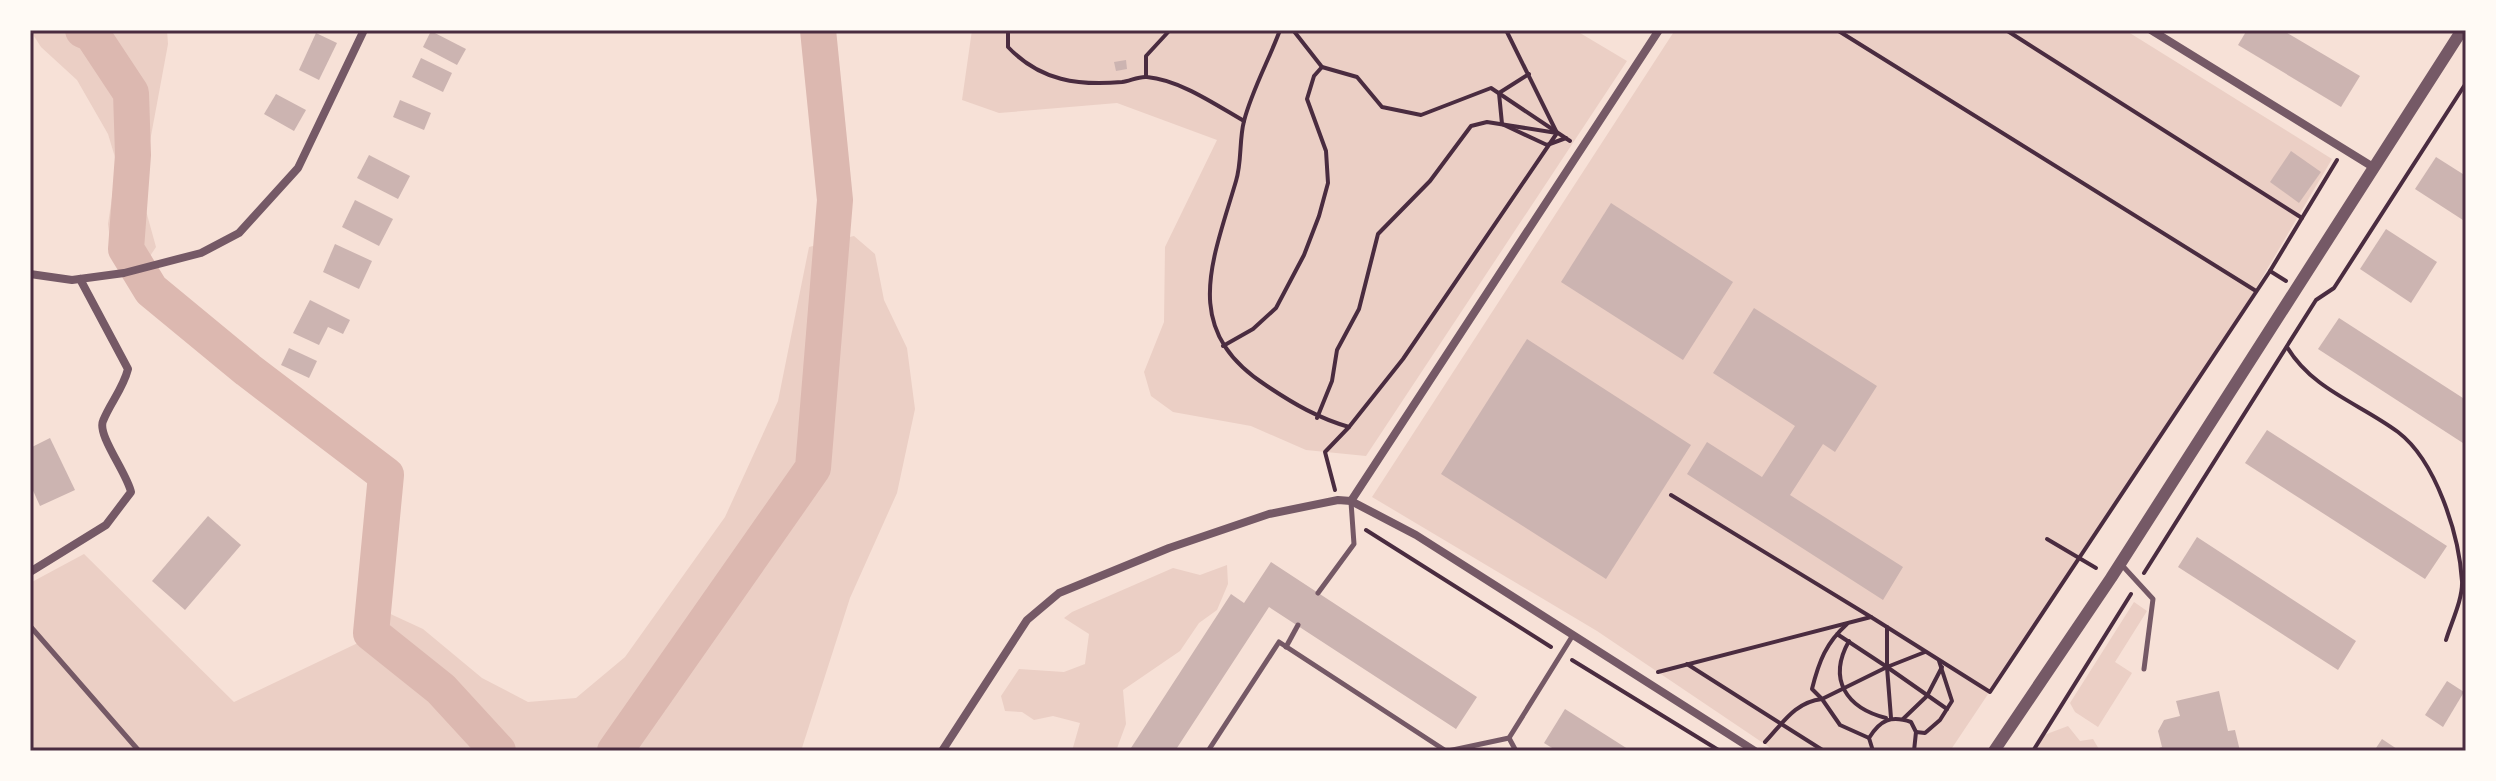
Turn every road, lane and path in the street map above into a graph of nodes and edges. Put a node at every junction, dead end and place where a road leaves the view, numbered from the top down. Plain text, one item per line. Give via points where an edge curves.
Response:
1 (364, 30) edge
2 (1008, 30) edge
3 (1170, 30) edge
4 (1280, 30) edge
5 (1293, 30) edge
6 (1506, 30) edge
7 (1659, 30) edge
8 (1837, 30) edge
9 (2006, 30) edge
10 (2151, 30) edge
11 (2462, 30) edge
12 (1322, 67) junction
13 (1529, 74) junction
14 (1146, 77) junction
15 (2466, 83) edge
16 (1499, 93) junction
17 (1244, 121) junction
18 (1502, 124) junction
19 (1557, 133) junction
20 (1566, 138) junction
21 (1547, 145) junction
22 (1575, 145) dead end
23 (2344, 149) junction
24 (2373, 167) junction
25 (2302, 218) junction
26 (2270, 271) dead end
27 (30, 274) edge
28 (80, 279) junction
29 (1223, 347) junction
30 (2286, 347) junction
31 (1317, 418) junction
32 (1349, 427) junction
33 (1671, 495) dead end
34 (1338, 500) junction
35 (1351, 501) junction
36 (1352, 523) junction
37 (2047, 539) dead end
38 (2081, 559) junction
39 (2120, 563) junction
40 (2096, 568) dead end
41 (30, 572) edge
42 (2138, 583) junction
43 (1318, 593) dead end
44 (1871, 617) junction
45 (1849, 622) junction
46 (1298, 625) dead end
47 (30, 626) edge
48 (1887, 627) junction
49 (1837, 634) junction
50 (1573, 635) junction
51 (2446, 640) dead end
52 (1849, 641) junction
53 (1286, 647) junction
54 (1925, 652) junction
55 (1561, 653) junction
56 (1939, 661) junction
57 (1687, 664) junction
58 (1887, 667) junction
59 (1942, 667) junction
60 (2144, 669) dead end
61 (1658, 672) dead end
62 (1844, 688) junction
63 (1927, 696) junction
64 (1822, 699) junction
65 (1947, 709) junction
66 (1889, 718) junction
67 (1902, 719) junction
68 (1782, 723) junction
69 (1916, 732) junction
70 (1509, 738) junction
71 (1869, 738) junction
72 (1764, 743) dead end
73 (139, 751) edge
74 (942, 751) edge
75 (1208, 751) edge
76 (1447, 751) edge
77 (1516, 751) edge
78 (1720, 751) edge
79 (1755, 751) edge
80 (1824, 751) edge
81 (1873, 751) edge
82 (1914, 751) edge
83 (1994, 751) edge
84 (2033, 751) edge

1 - 28 street via 298,168 239,233 201,253
2 - 14 path via 1008,47 1022,61 1057,79 1077,85
3 - 14 path via 1146,56
4 - 17 path
5 - 12 path
6 - 13 path
7 - 35 street
8 - 38 path via 2257,292
9 - 25 path
10 - 23 street
11 - 24 street
12 - 16 path via 1357,77 1382,107 1421,115 1491,88
12 - 29 path via 1307,99 1326,151 1328,183 1319,216 1276,308
13 - 16 path
13 - 19 path
14 - 17 path via 1208,100
15 - 30 path via 2334,288 2316,300
16 - 18 path
16 - 19 path
17 - 29 path via 1238,176 1209,276 1210,304
18 - 19 path
18 - 21 path
18 - 31 path via 1471,126 1430,181 1378,234 1359,309 1337,350
19 - 20 path
19 - 21 path
20 - 21 path
20 - 22 path
21 - 32 path via 1403,359
23 - 24 street
23 - 25 path
24 - 39 street
25 - 26 path
27 - 28 street
28 - 41 street via 128,369 101,432 128,476 131,492 106,525
29 - 31 path via 1241,369
30 - 42 path
30 - 51 path via 2302,371 2400,433 2429,469 2449,511 2462,583
31 - 32 path
32 - 34 path via 1325,452
33 - 44 path
34 - 35 street
34 - 74 street via 1269,514 1059,593 1027,620
35 - 36 lane
35 - 50 street via 1416,535
36 - 43 lane via 1354,544
36 - 55 path
37 - 38 path
38 - 40 path
38 - 56 path via 1990,692
39 - 42 lane
39 - 83 street
42 - 60 lane via 2153,599
42 - 84 path
44 - 45 path
44 - 48 path
45 - 49 path
45 - 57 path
46 - 53 lane
47 - 73 lane
48 - 54 path
48 - 58 path
49 - 52 path
49 - 64 path via 1819,662 1812,689
50 - 55 lane
50 - 79 street
52 - 58 path
52 - 62 path via 1839,658
53 - 75 lane via 1279,642
53 - 76 lane
54 - 56 path
54 - 58 path
55 - 70 lane
55 - 78 path
56 - 59 path
57 - 61 path
57 - 68 path
58 - 62 path
58 - 63 path
58 - 66 path
59 - 63 path
59 - 65 path via 1952,701
62 - 64 path
62 - 66 path via 1851,703
63 - 65 path
63 - 67 path
64 - 68 path via 1809,700
64 - 71 path via 1840,725
65 - 69 path via 1925,733
66 - 67 path
66 - 71 path
67 - 69 path
68 - 72 path
68 - 80 path
69 - 82 path
70 - 76 lane
70 - 77 lane
71 - 81 path

